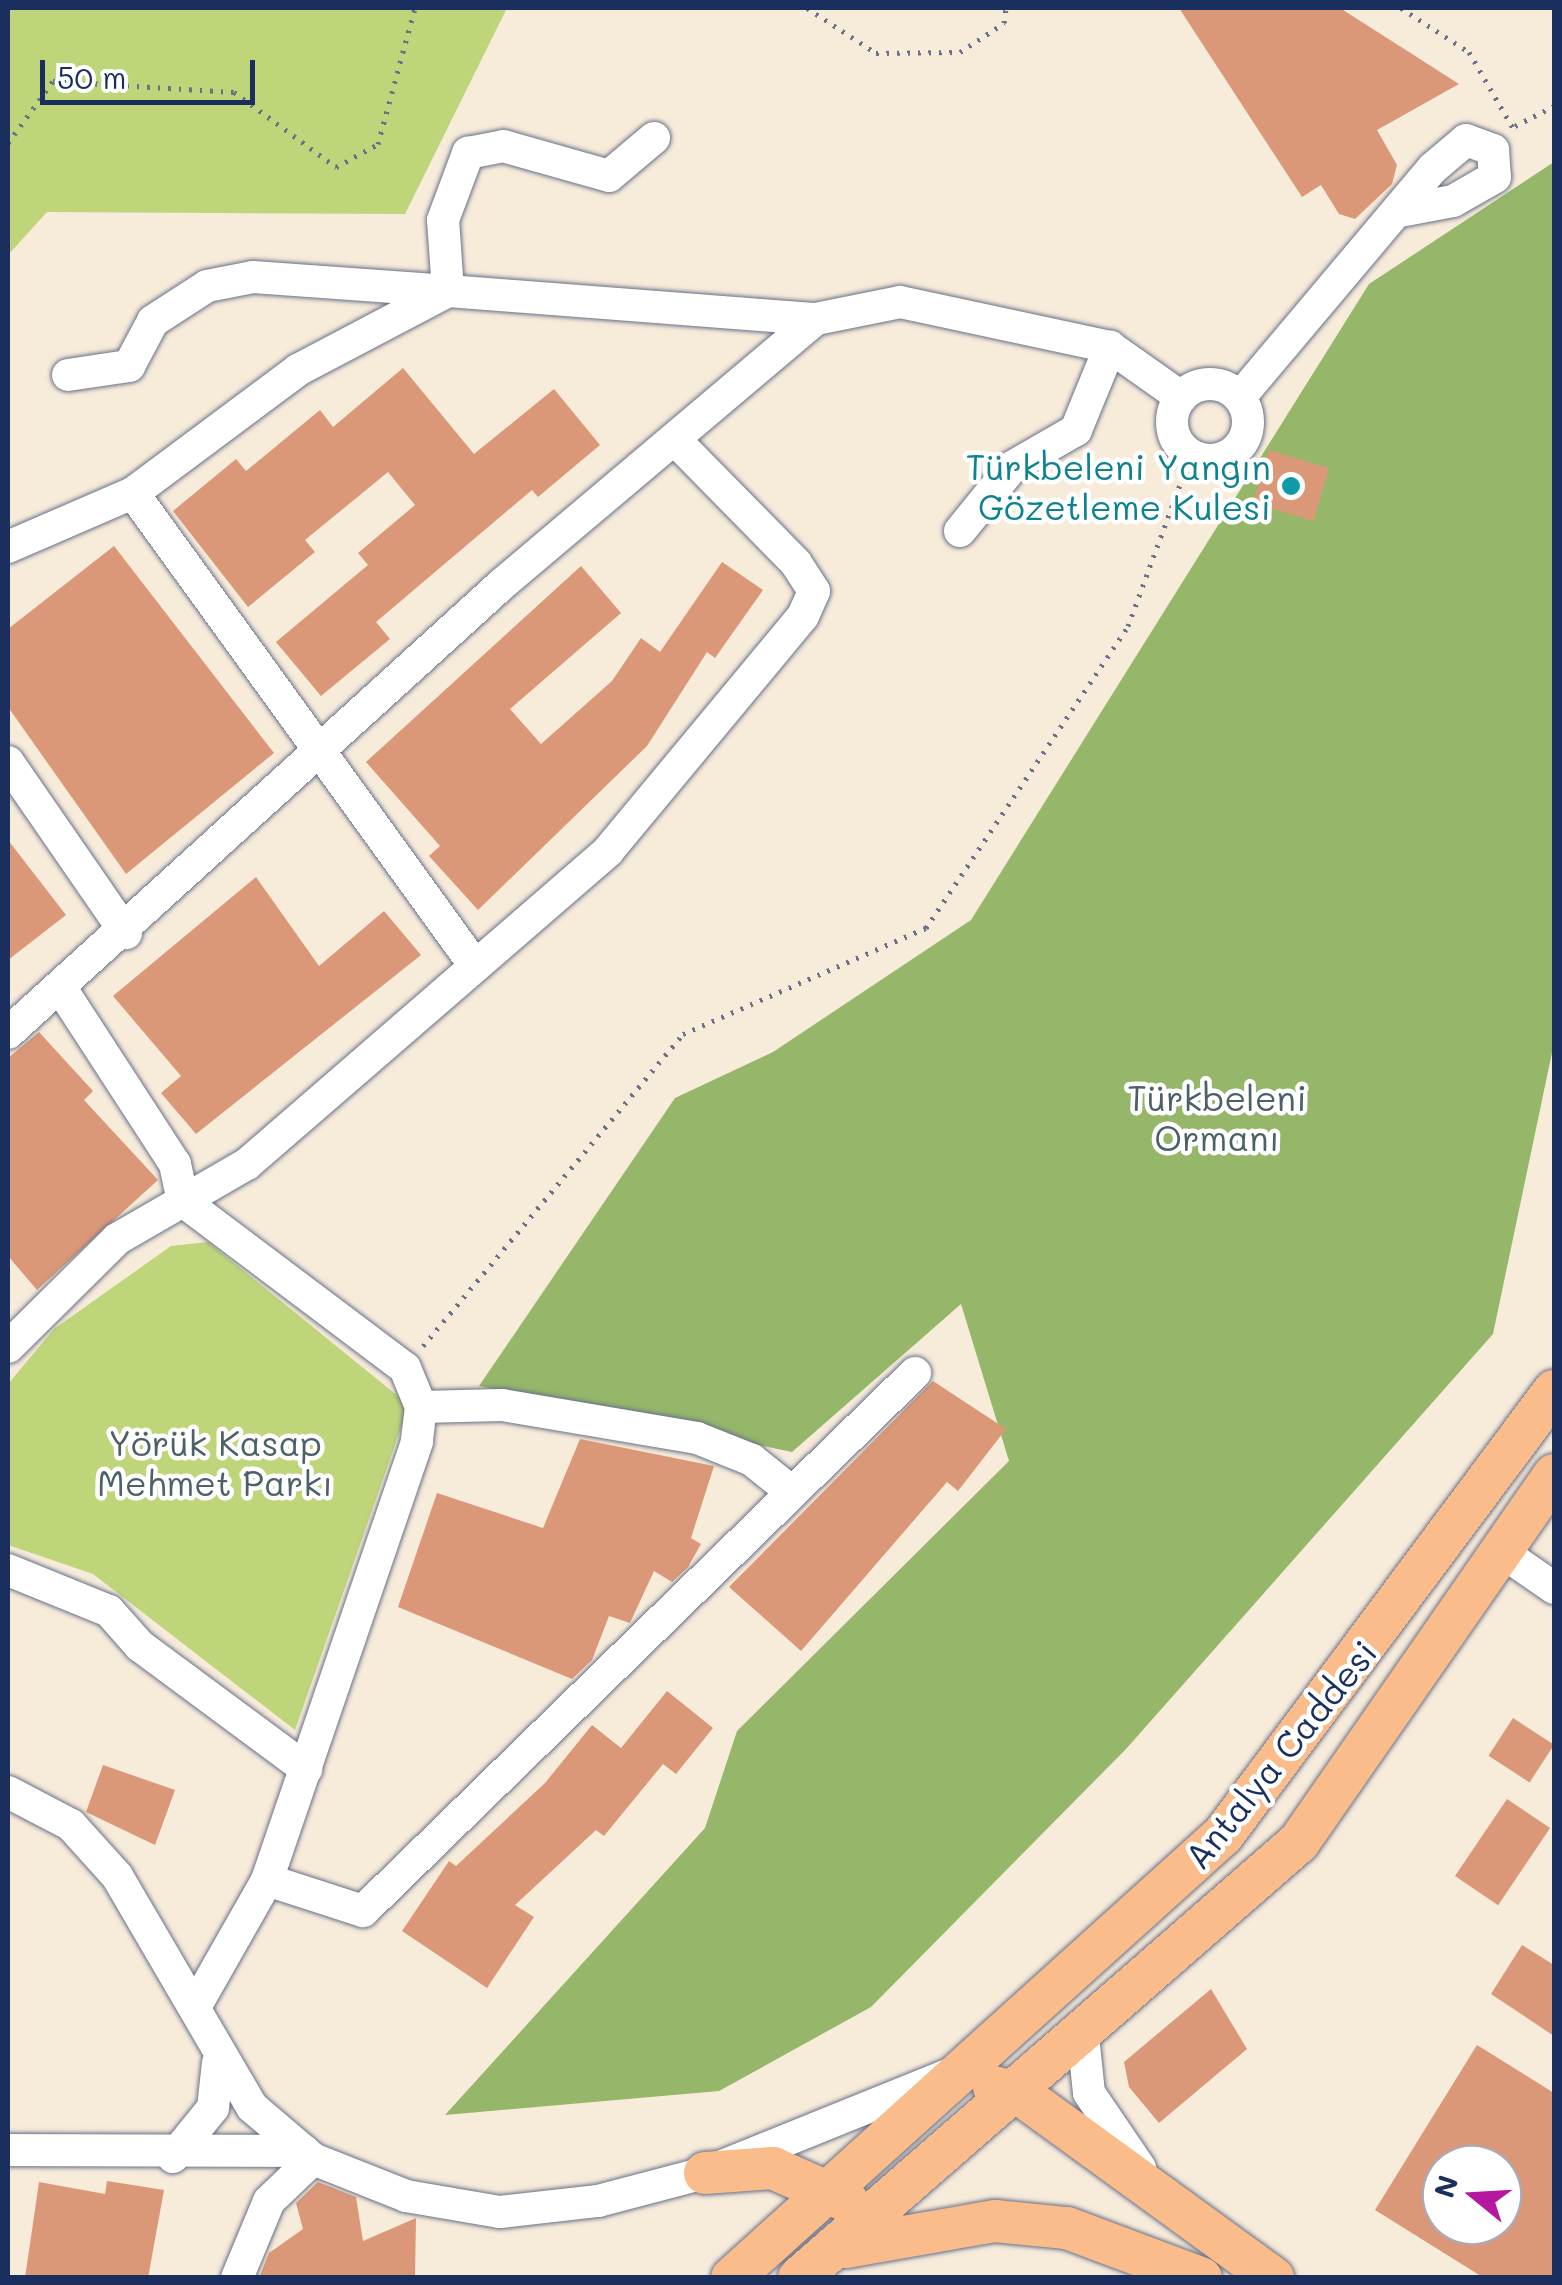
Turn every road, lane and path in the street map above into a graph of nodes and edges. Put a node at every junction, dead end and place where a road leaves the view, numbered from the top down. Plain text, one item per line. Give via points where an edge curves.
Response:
1 (415, 8) edge
2 (807, 8) edge
3 (1006, 8) edge
4 (1400, 8) edge
5 (1554, 106) edge
6 (654, 138) dead end
7 (1504, 138) junction
8 (8, 143) edge
9 (448, 292) junction
10 (816, 319) junction
11 (1110, 347) junction
12 (68, 375) dead end
13 (1181, 397) junction
14 (1240, 397) junction
15 (674, 440) junction
16 (1191, 455) junction
17 (133, 493) junction
18 (960, 531) dead end
19 (8, 547) edge
20 (316, 755) junction
21 (8, 762) edge
22 (126, 932) junction
23 (472, 963) junction
24 (62, 990) junction
25 (8, 1033) edge
26 (182, 1202) junction
27 (8, 1347) edge
28 (405, 1368) junction
29 (915, 1373) dead end
30 (1554, 1391) edge
31 (421, 1407) junction
32 (1554, 1475) edge
33 (792, 1492) junction
34 (1499, 1550) junction
35 (8, 1570) edge
36 (1554, 1588) edge
37 (306, 1769) junction
38 (8, 1792) edge
39 (267, 1880) junction
40 (195, 2007) junction
41 (1083, 2036) junction
42 (218, 2063) junction
43 (947, 2075) junction
44 (1020, 2094) junction
45 (8, 2150) edge
46 (308, 2155) junction
47 (173, 2156) junction
48 (705, 2173) junction
49 (824, 2194) junction
50 (1166, 2198) junction
51 (883, 2212) junction
52 (950, 2224) junction
53 (815, 2264) edge
54 (237, 2278) edge
55 (732, 2278) edge
56 (1201, 2278) edge
57 (1273, 2278) edge

1 - 8 path via 378,144 336,166 234,92 53,81
2 - 3 path via 876,53 960,52 1004,23
4 - 7 path via 1469,52
5 - 7 path
6 - 9 street via 609,176 503,146 468,153 444,220
7 - 14 street via 1495,177 1453,200 1400,211
9 - 10 street
9 - 12 street via 252,276 208,286 154,322 129,366
9 - 17 street via 298,370
10 - 11 street via 900,302
10 - 15 street
11 - 13 street
11 - 18 street via 1076,430 1012,467
13 - 14 street via 1217,384
13 - 16 street via 1174,435
14 - 16 street via 1249,421 1240,446 1217,460
15 - 20 street
15 - 23 street via 814,592 608,850
16 - 28 path via 1128,626 926,928 683,1034
17 - 19 street
17 - 20 street
20 - 22 street
20 - 23 street
21 - 22 street
22 - 24 street
23 - 26 street via 247,1164
24 - 25 street
24 - 26 street via 174,1164
26 - 27 street via 117,1239
26 - 28 street
28 - 31 street
29 - 33 street
30 - 43 main road, Antalya Caddesi via 1224,1835 1043,2005
31 - 33 street via 502,1405 696,1438 752,1460
31 - 37 street
32 - 34 main road, Antalya Caddesi
33 - 39 street via 362,1910
34 - 36 street
34 - 41 main road, Antalya Caddesi via 1298,1842
35 - 37 street via 109,1611 140,1646
37 - 39 street
38 - 40 street via 71,1825 117,1876
39 - 40 street
40 - 42 street
41 - 44 main road, Antalya Caddesi
41 - 50 street via 1089,2092 1104,2125
42 - 46 street
42 - 47 street via 213,2108
43 - 44 main road
43 - 48 street
43 - 49 main road, Antalya Caddesi
44 - 50 main road
44 - 51 main road, Antalya Caddesi
45 - 47 street
46 - 47 street
46 - 48 street via 406,2196 500,2212 598,2202
46 - 54 street via 269,2200
48 - 49 main road via 773,2168
49 - 51 main road
49 - 55 main road, Antalya Caddesi
50 - 57 main road
51 - 52 main road
51 - 53 main road, Antalya Caddesi
52 - 53 main road
52 - 56 main road via 1067,2228

